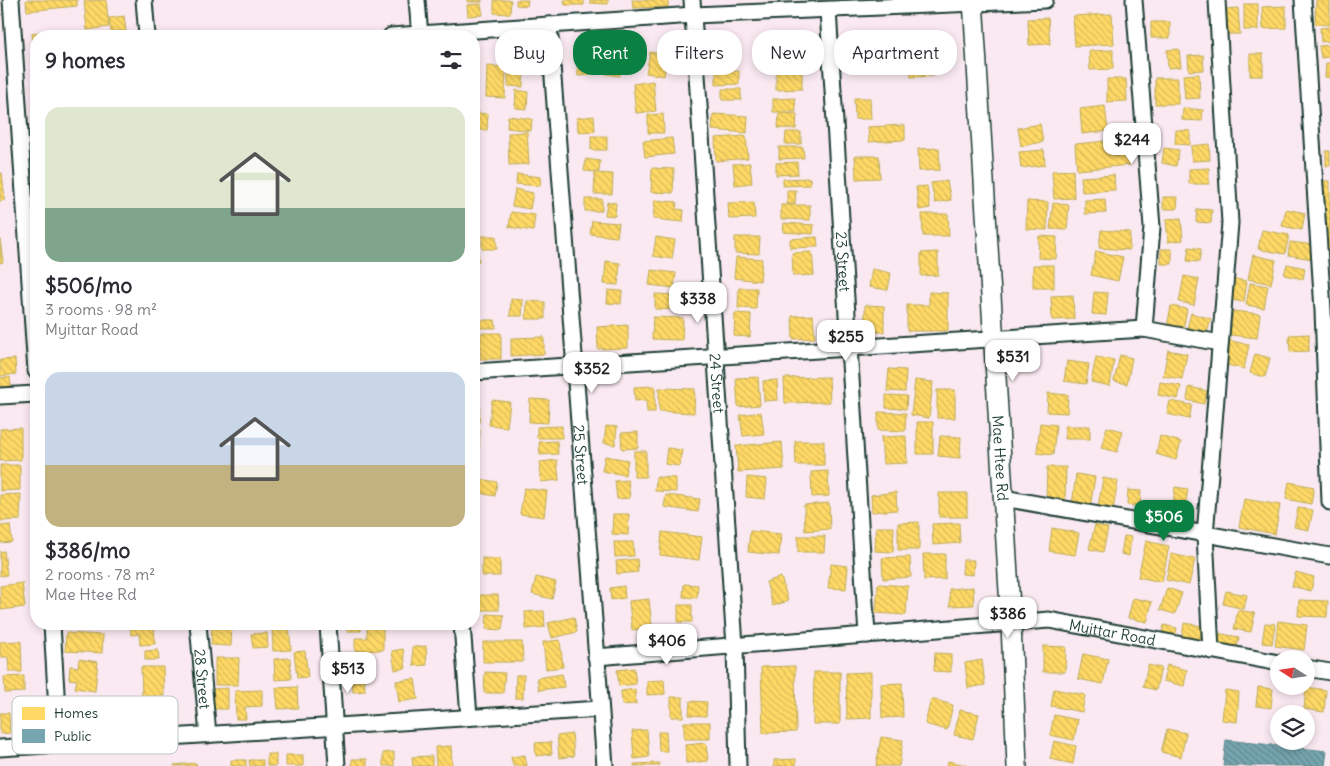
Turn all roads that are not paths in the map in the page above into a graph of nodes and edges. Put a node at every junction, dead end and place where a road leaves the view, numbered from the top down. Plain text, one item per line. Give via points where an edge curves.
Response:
1 (11, 0) edge
2 (144, 0) edge
3 (417, 0) edge
4 (1045, 0) edge
5 (1134, 0) edge
6 (1218, 0) edge
7 (1303, 0) edge
8 (973, 2) edge
9 (693, 7) edge
10 (828, 10) junction
11 (549, 25) junction
12 (146, 30) edge
13 (420, 30) edge
14 (480, 30) edge
15 (30, 282) edge
16 (1326, 311) edge
17 (1144, 329) junction
18 (994, 338) junction
19 (1220, 343) junction
20 (851, 347) junction
21 (715, 356) junction
22 (575, 366) junction
23 (480, 372) edge
24 (30, 394) edge
25 (0, 396) edge
26 (1004, 498) junction
27 (1330, 502) edge
28 (1205, 535) junction
29 (1330, 556) edge
30 (1011, 624) junction
31 (52, 630) edge
32 (199, 630) edge
33 (328, 630) edge
34 (462, 630) edge
35 (867, 635) junction
36 (735, 646) junction
37 (1211, 651) junction
38 (596, 657) junction
39 (1270, 661) edge
40 (1315, 670) edge
41 (1330, 672) edge
42 (56, 696) edge
43 (600, 708) junction
44 (469, 717) junction
45 (335, 726) junction
46 (208, 735) junction
47 (178, 737) edge
48 (337, 766) edge
49 (604, 766) edge
50 (738, 766) edge
51 (1017, 766) edge

1 - 15 street
2 - 12 street
3 - 13 street
4 - 8 street
5 - 17 street via 1152,227
6 - 19 street via 1230,224
7 - 16 street
8 - 10 street
8 - 18 street, Mae Htee Rd
9 - 10 street
9 - 11 street
9 - 21 street, 24 Street
10 - 20 street, 23 Street
11 - 14 street
11 - 22 street, 25 Street
16 - 27 street
17 - 18 street
17 - 19 street
18 - 20 street
18 - 26 street, Mae Htee Rd
19 - 28 street
20 - 21 street
20 - 35 street, 23 Street
21 - 22 street
21 - 36 street, 24 Street
22 - 23 street
22 - 38 street, 25 Street
24 - 25 street
26 - 28 street
26 - 30 street, Mae Htee Rd
28 - 29 street
28 - 37 street
30 - 35 street, Myittar Road
30 - 37 street, Myittar Road via 1049,620
30 - 51 street, Mae Htee Rd
31 - 42 street
32 - 46 street, 28 Street
33 - 45 street
34 - 44 street
35 - 36 street, Myittar Road
36 - 38 street, Myittar Road
36 - 50 street, 24 Street
37 - 39 street, Myittar Road
38 - 43 street, 25 Street
40 - 41 street
43 - 44 street
43 - 49 street, 25 Street
44 - 45 street
45 - 46 street
45 - 48 street
46 - 47 street

